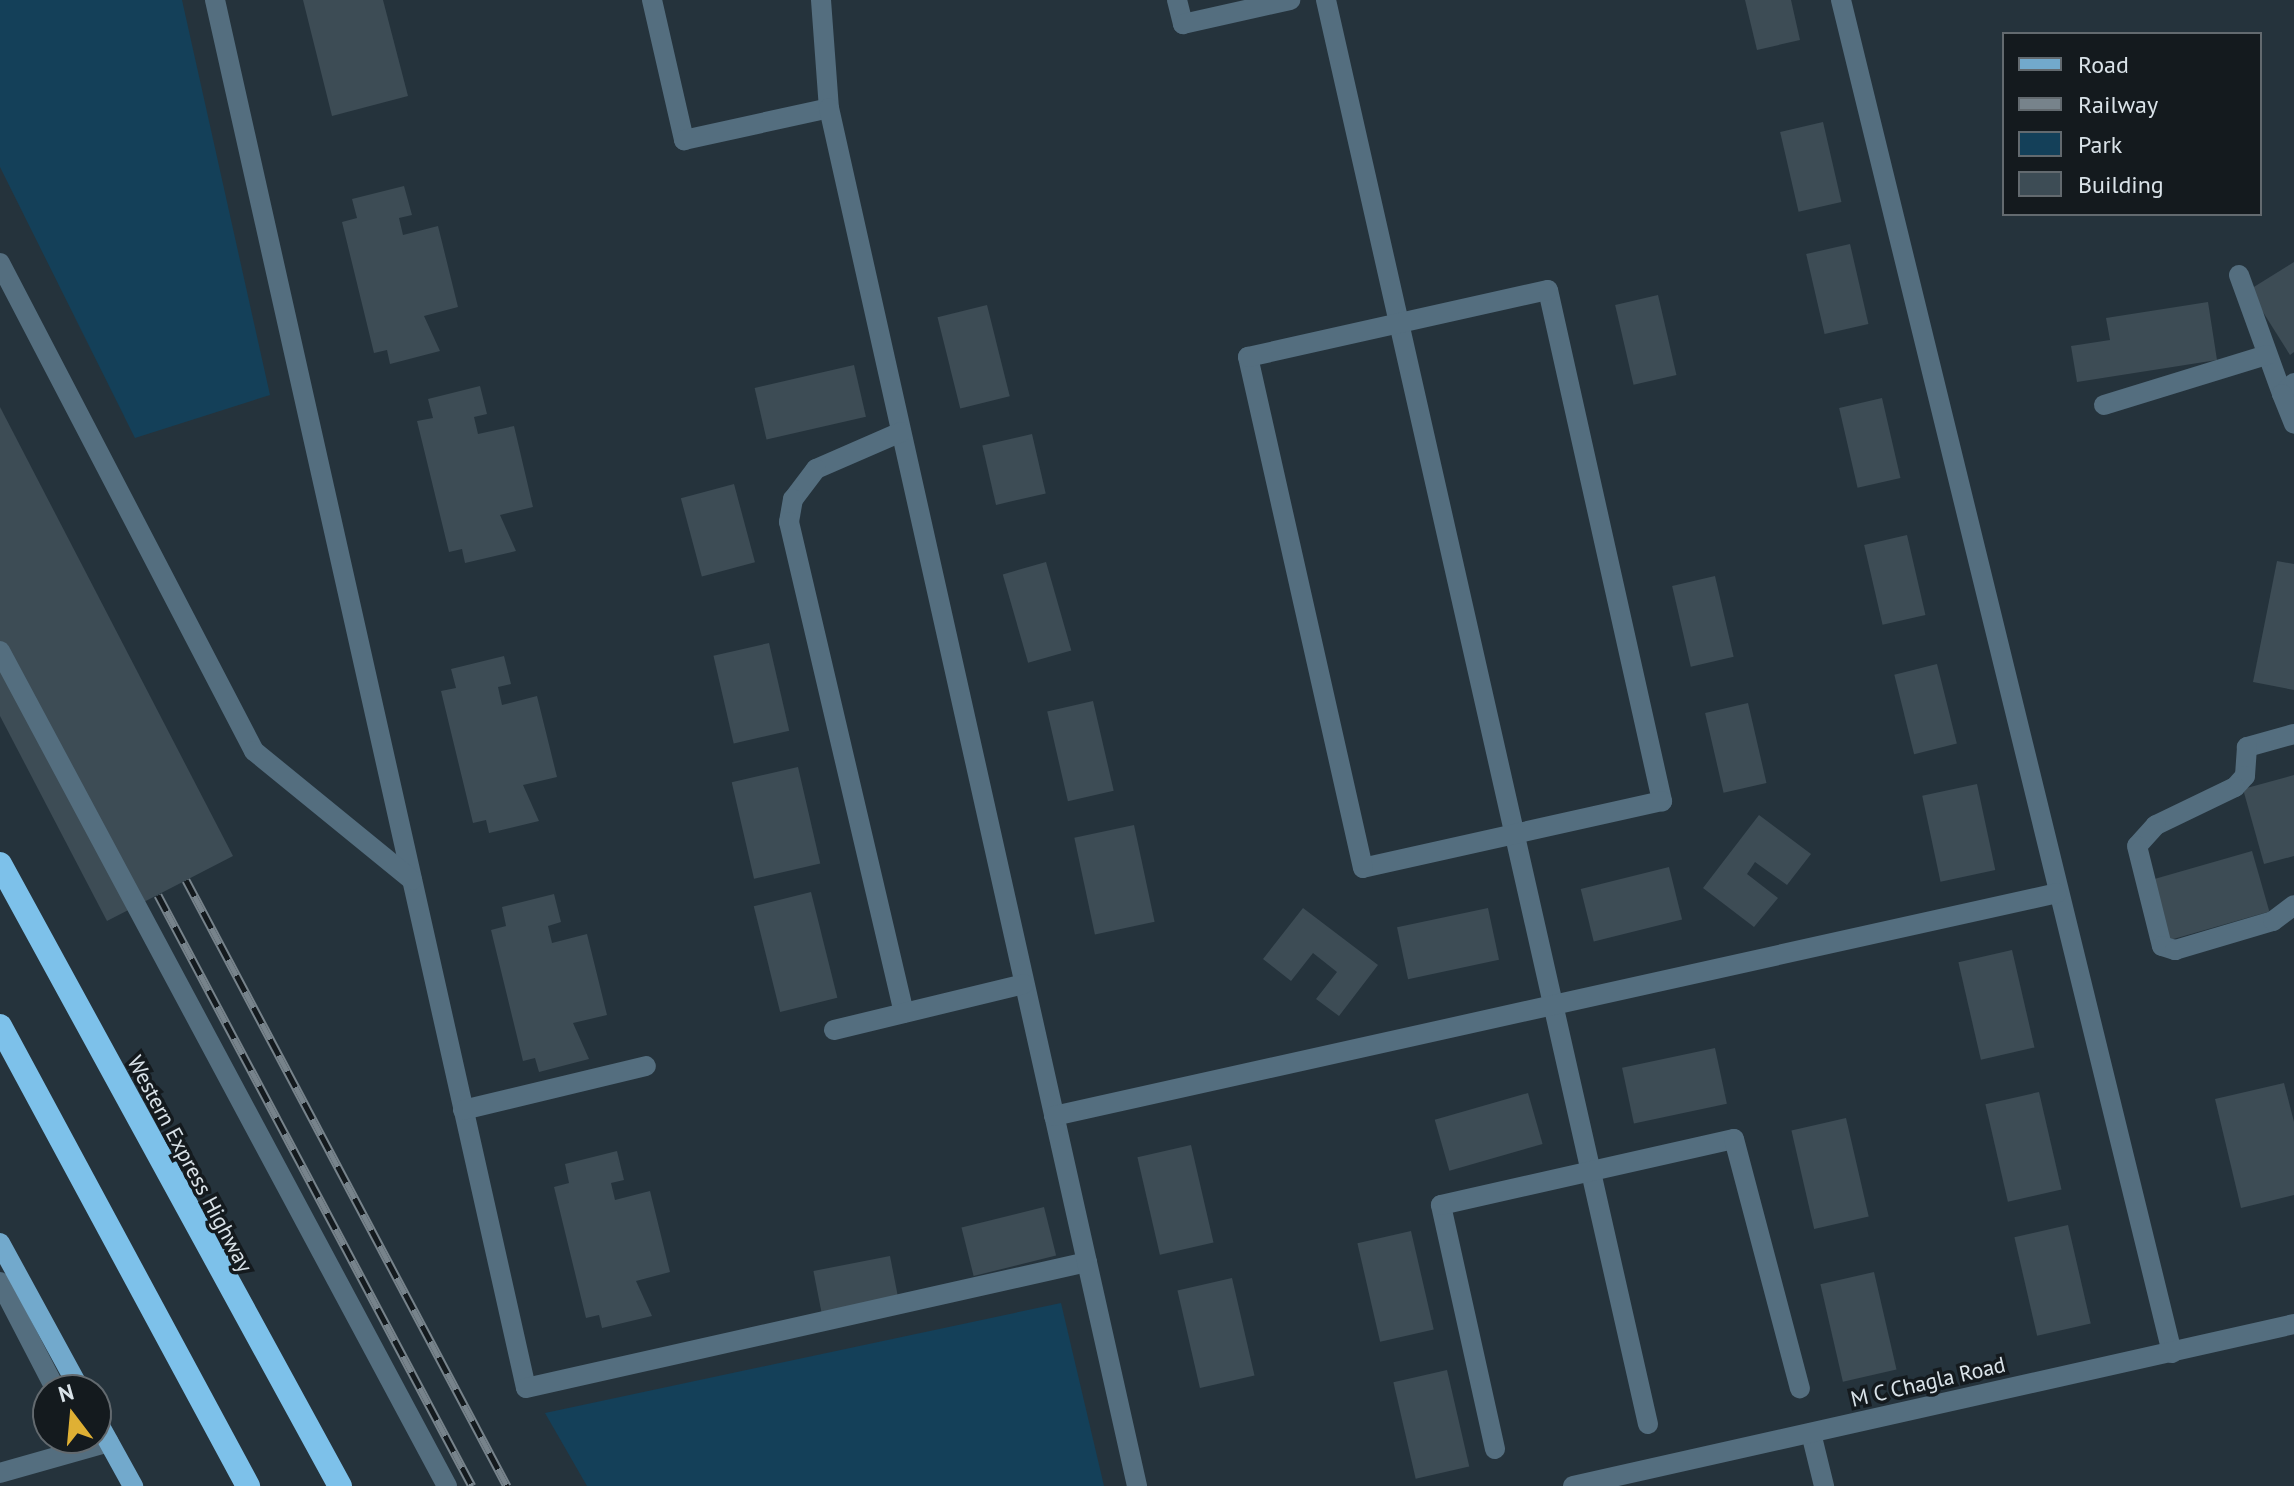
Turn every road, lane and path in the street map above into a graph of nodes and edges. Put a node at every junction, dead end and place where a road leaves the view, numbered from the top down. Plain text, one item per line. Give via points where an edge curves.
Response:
1 (215, 0) edge
2 (652, 0) edge
3 (821, 0) edge
4 (1177, 0) edge
5 (1290, 0) edge
6 (1326, 0) edge
7 (1841, 0) edge
8 (829, 108) junction
9 (0, 263) edge
10 (2239, 275) dead end
11 (1398, 323) junction
12 (2267, 355) junction
13 (2288, 388) edge
14 (2104, 405) dead end
15 (2294, 424) edge
16 (901, 432) junction
17 (0, 651) edge
18 (2294, 734) edge
19 (1512, 834) junction
20 (0, 864) edge
21 (412, 880) junction
22 (2057, 893) junction
23 (2294, 905) edge
24 (1024, 984) junction
25 (1551, 1005) junction
26 (904, 1013) junction
27 (0, 1026) edge
28 (834, 1030) dead end
29 (646, 1066) dead end
30 (463, 1110) junction
31 (1054, 1116) junction
32 (1588, 1172) junction
33 (0, 1243) edge
34 (1087, 1262) junction
35 (6, 1280) edge
36 (2294, 1324) edge
37 (2172, 1353) junction
38 (49, 1374) edge
39 (69, 1374) edge
40 (1800, 1388) dead end
41 (1648, 1424) dead end
42 (1811, 1433) junction
43 (112, 1448) edge
44 (1495, 1449) dead end
45 (53, 1454) edge
46 (0, 1473) edge
47 (133, 1486) edge
48 (248, 1486) edge
49 (340, 1486) edge
50 (447, 1486) edge
51 (1137, 1486) edge
52 (1573, 1486) edge
53 (1824, 1486) edge

1 - 21 street
2 - 8 street via 684,140
3 - 8 street
4 - 5 street via 1183,24
6 - 11 street
7 - 22 street
8 - 16 street
9 - 21 street via 254,751
10 - 12 street
11 - 19 street
11 - 19 street via 1248,357 1363,868
11 - 19 street via 1548,290 1659,785 1662,801
12 - 13 street
12 - 14 street
13 - 15 street
16 - 24 street
16 - 26 street via 816,469 793,499 789,522
17 - 50 street
18 - 23 street via 2247,747 2245,776 2235,787 2144,833 2137,846 2162,946 2175,950 2273,921
19 - 25 street
20 - 49 highway, Western Express Highway
21 - 30 street
22 - 25 street
22 - 37 street
24 - 26 street
24 - 31 street
25 - 31 street
25 - 32 street
26 - 28 street
27 - 48 highway
29 - 30 street
30 - 34 street via 526,1388
31 - 34 street
32 - 40 street via 1734,1139
32 - 41 street
32 - 44 street via 1441,1205
33 - 35 main road
34 - 51 street
35 - 38 street
35 - 39 main road
36 - 37 street, M C Chagla Road
37 - 42 street, M C Chagla Road
42 - 52 street, M C Chagla Road
42 - 53 street
43 - 47 main road
45 - 46 street

